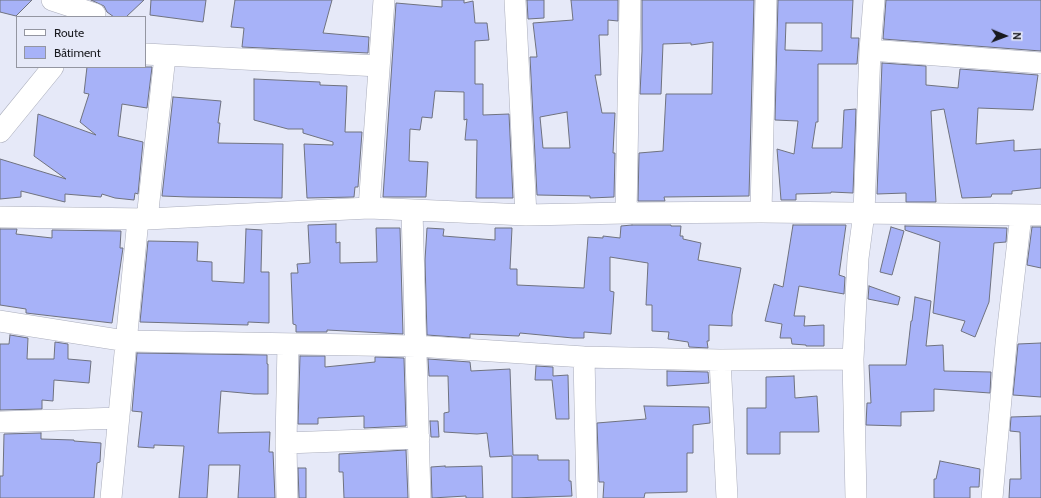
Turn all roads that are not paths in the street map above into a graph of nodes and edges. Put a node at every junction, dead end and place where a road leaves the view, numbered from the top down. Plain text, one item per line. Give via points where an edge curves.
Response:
1 (52, 0) edge
2 (384, 0) edge
3 (514, 0) edge
4 (630, 0) edge
5 (766, 0) edge
6 (874, 0) edge
7 (99, 10) edge
8 (870, 50) junction
9 (146, 54) edge
10 (165, 56) junction
11 (1041, 63) edge
12 (379, 66) junction
13 (52, 68) edge
14 (8, 110) edge
15 (0, 132) edge
16 (369, 208) junction
17 (412, 210) junction
18 (761, 212) junction
19 (626, 213) junction
20 (864, 213) junction
21 (526, 215) junction
22 (1031, 215) edge
23 (0, 217) edge
24 (142, 219) junction
25 (0, 321) edge
26 (126, 341) junction
27 (288, 344) junction
28 (416, 346) junction
29 (584, 357) junction
30 (853, 359) junction
31 (720, 360) junction
32 (119, 418) junction
33 (0, 422) edge
34 (419, 438) junction
35 (286, 443) junction
36 (111, 498) edge
37 (287, 498) edge
38 (420, 498) edge
39 (587, 498) edge
40 (727, 498) edge
41 (856, 498) edge
42 (992, 498) edge

1 - 7 street
2 - 12 street
3 - 21 street
4 - 19 street
5 - 18 street
6 - 8 street
8 - 11 street
8 - 20 street
9 - 10 street
10 - 12 street
10 - 24 street
12 - 16 street
13 - 14 street
14 - 15 street
16 - 17 street
16 - 24 street
17 - 21 street
17 - 28 street
18 - 19 street
18 - 20 street
19 - 21 street
20 - 22 street
20 - 30 street via 858,258
22 - 42 street via 1006,344
23 - 24 street
24 - 26 street
25 - 26 street
26 - 27 street
26 - 32 street
27 - 28 street
27 - 35 street
28 - 29 street
28 - 34 street
29 - 31 street
29 - 39 street
30 - 31 street
30 - 41 street
31 - 40 street
32 - 33 street
32 - 36 street
34 - 35 street
34 - 38 street
35 - 37 street

